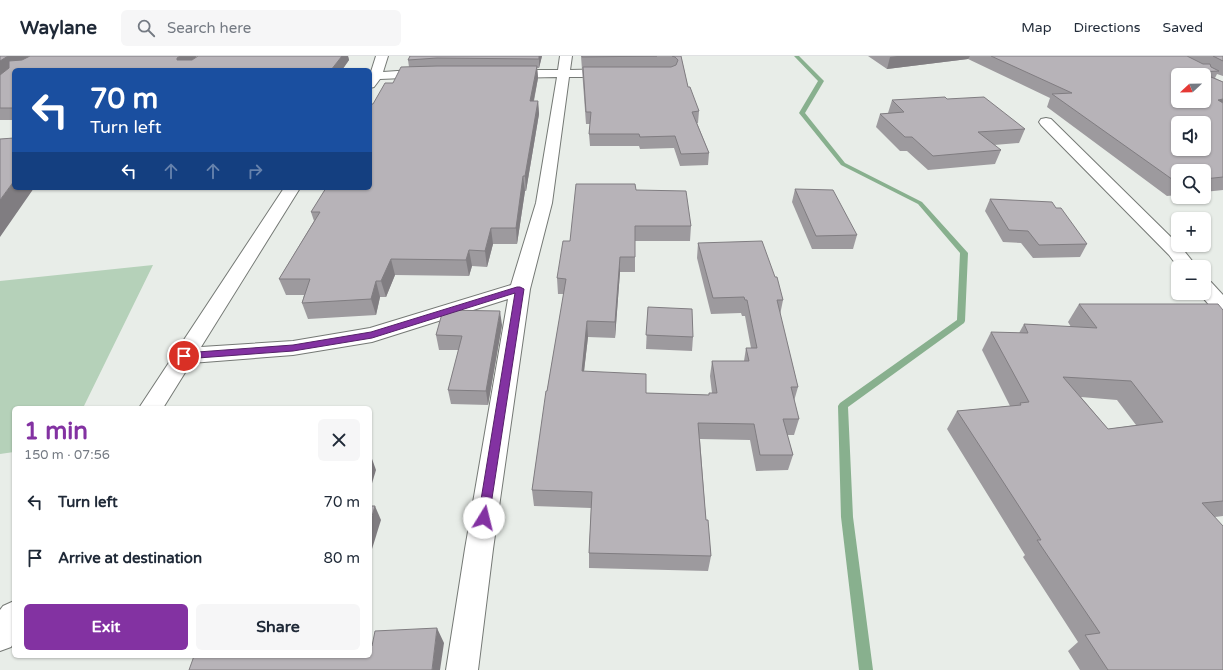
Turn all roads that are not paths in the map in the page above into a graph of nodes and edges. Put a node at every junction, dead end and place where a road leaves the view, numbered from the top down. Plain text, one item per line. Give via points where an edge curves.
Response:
1 (382, 56) edge
2 (564, 65) edge
3 (439, 72) edge
4 (624, 73) edge
5 (498, 74) edge
6 (373, 80) edge
7 (1046, 122) dead end
8 (291, 190) edge
9 (1182, 260) edge
10 (520, 289) junction
11 (1211, 294) edge
12 (1223, 308) edge
13 (184, 356) junction
14 (152, 406) edge
15 (12, 619) edge
16 (0, 636) edge
17 (462, 670) edge

1 - 6 street
2 - 4 street
2 - 5 street
2 - 10 street via 544,202
3 - 6 street
7 - 9 street
8 - 13 street
10 - 13 street via 372,335 293,348
10 - 17 street
11 - 12 street
13 - 14 street
15 - 16 street

